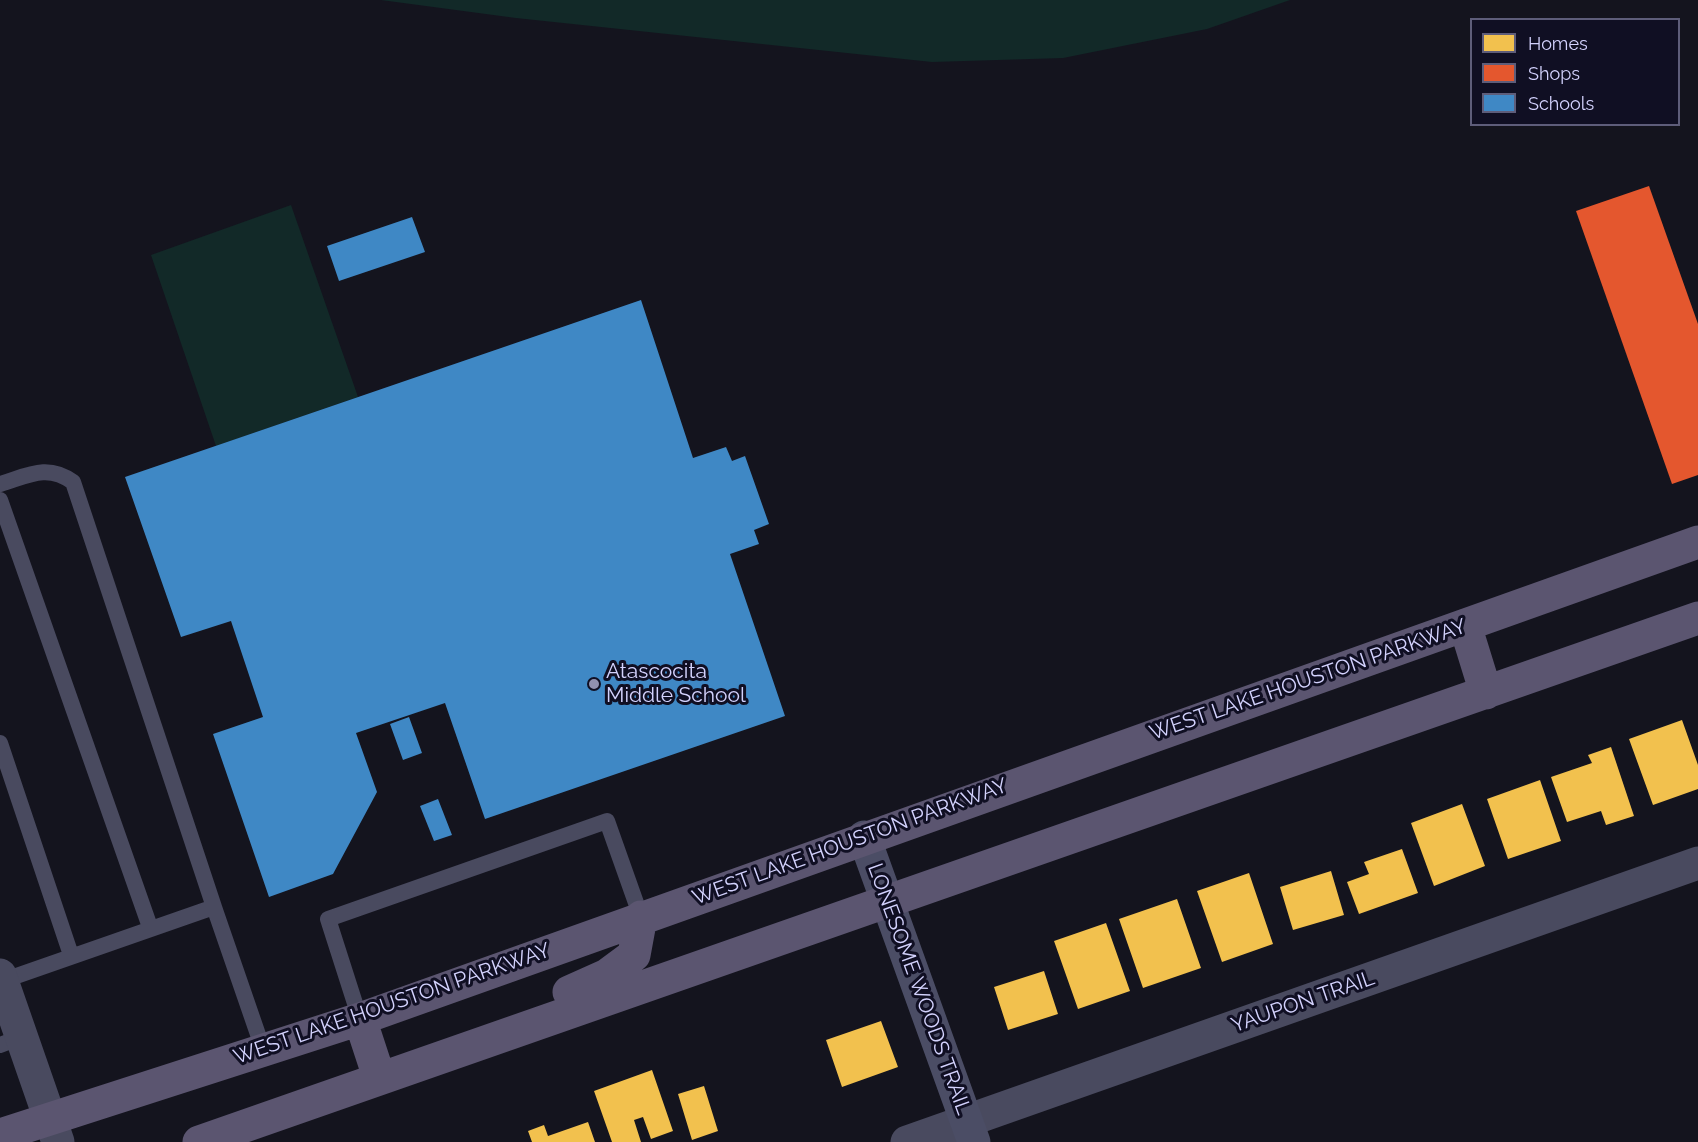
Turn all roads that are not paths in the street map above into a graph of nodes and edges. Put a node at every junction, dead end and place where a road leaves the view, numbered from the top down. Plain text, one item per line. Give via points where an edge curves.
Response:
1 (0, 484) edge
2 (0, 500) edge
3 (1698, 542) edge
4 (1698, 618) edge
5 (1464, 625) junction
6 (1486, 693) junction
7 (0, 743) edge
8 (864, 837) junction
9 (1698, 863) edge
10 (888, 903) junction
11 (214, 907) junction
12 (641, 917) junction
13 (150, 927) junction
14 (71, 955) junction
15 (1, 978) edge
16 (360, 1019) junction
17 (11, 1041) edge
18 (468, 1046) junction
19 (263, 1050) junction
20 (379, 1077) junction
21 (54, 1130) edge
22 (970, 1132) edge
23 (0, 1135) edge
24 (199, 1142) edge
25 (907, 1142) edge

1 - 11 lane via 42,471 62,474 73,482
2 - 13 lane
3 - 5 main road, WEST LAKE HOUSTON PARKWAY
4 - 6 main road
5 - 6 main road
5 - 8 main road, WEST LAKE HOUSTON PARKWAY
6 - 10 main road
7 - 14 lane
8 - 10 street, LONESOME WOODS TRAIL
8 - 12 main road, WEST LAKE HOUSTON PARKWAY
9 - 22 street, YAUPON TRAIL
10 - 18 main road
10 - 22 street, LONESOME WOODS TRAIL
11 - 13 lane
11 - 19 lane
12 - 16 main road, WEST LAKE HOUSTON PARKWAY
12 - 16 lane via 607,821 328,919
12 - 18 main road via 634,955 607,975 566,994 484,1022
13 - 14 lane
14 - 15 lane
15 - 17 street
16 - 19 main road, WEST LAKE HOUSTON PARKWAY
16 - 20 main road
17 - 21 street
18 - 20 main road
19 - 21 main road, WEST LAKE HOUSTON PARKWAY
20 - 24 main road
21 - 23 main road, WEST LAKE HOUSTON PARKWAY
22 - 25 street, YAUPON TRAIL

